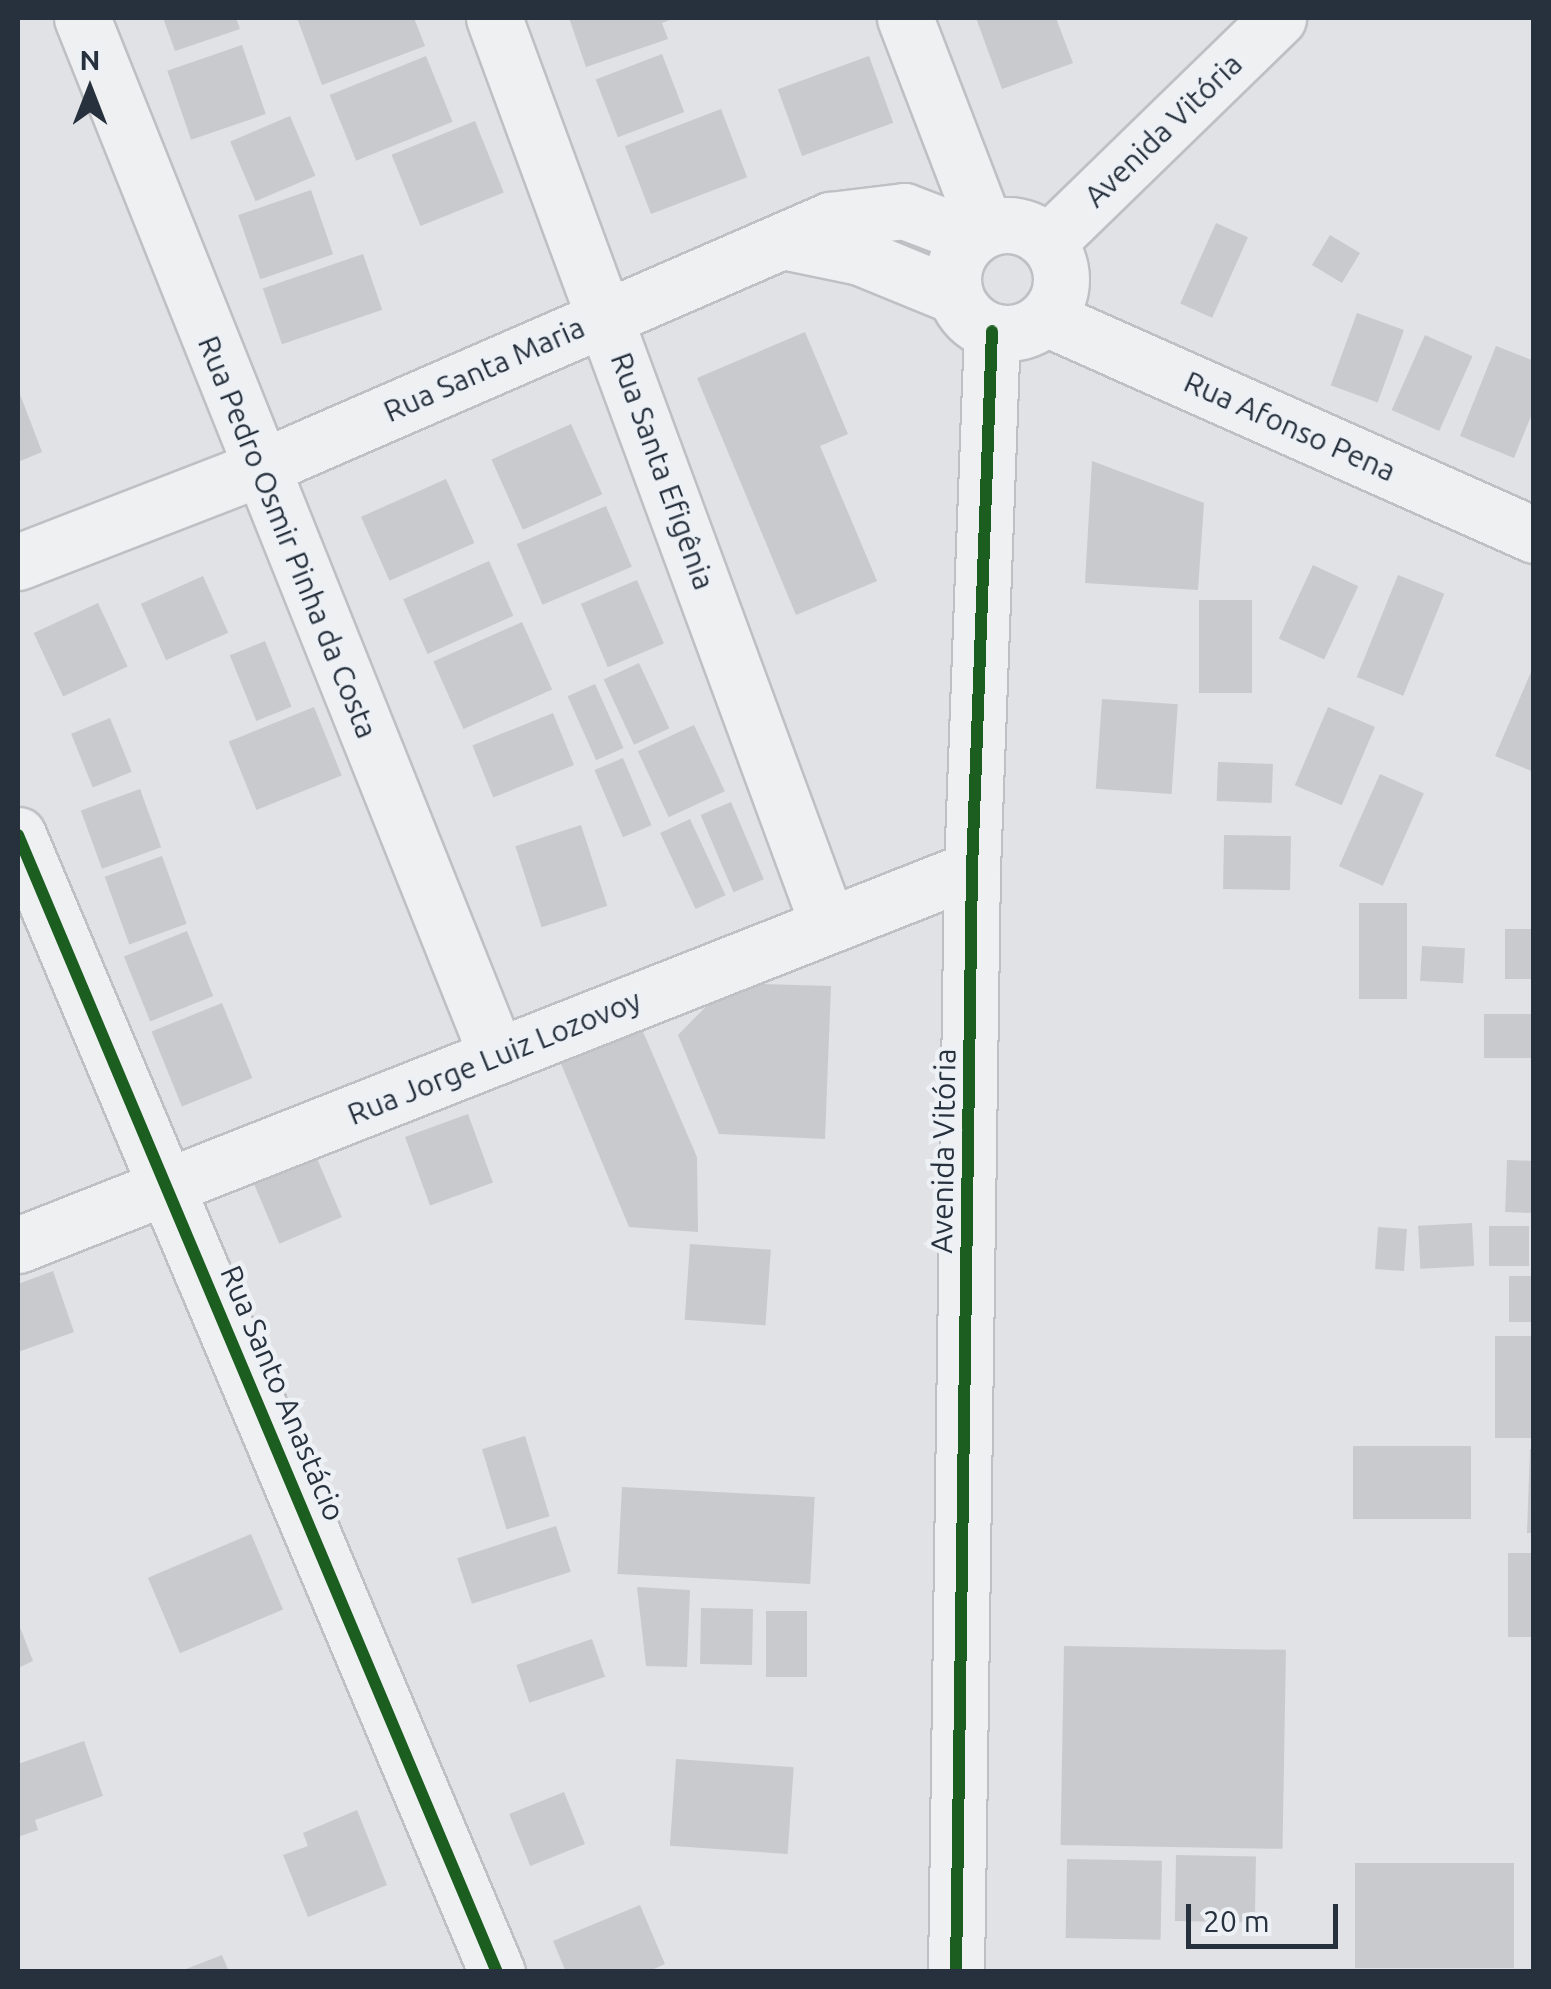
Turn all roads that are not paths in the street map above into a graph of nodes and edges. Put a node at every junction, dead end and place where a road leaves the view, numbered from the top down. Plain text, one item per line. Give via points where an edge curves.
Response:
1 (82, 18) edge
2 (494, 18) edge
3 (904, 18) edge
4 (1278, 18) edge
5 (978, 233) junction
6 (788, 242) junction
7 (1048, 242) junction
8 (974, 314) junction
9 (607, 315) junction
10 (1046, 318) junction
11 (260, 468) junction
12 (1534, 534) edge
13 (18, 562) edge
14 (18, 835) edge
15 (972, 870) junction
16 (828, 925) junction
17 (496, 1056) junction
18 (170, 1185) junction
19 (18, 1245) edge
20 (496, 1972) edge
21 (956, 1972) edge

1 - 11 street, Rua Pedro Osmir Pinha da Costa
2 - 9 street, Rua Santa Efigênia
3 - 5 street
4 - 7 street, Avenida Vitória
5 - 6 street, Rua Santa Maria via 904,211 830,220
5 - 7 street via 1012,225
5 - 8 street via 954,264
6 - 8 street via 860,257
6 - 9 street, Rua Santa Maria
7 - 10 street via 1061,289
8 - 10 street via 1021,332
8 - 15 street, Avenida Vitória
9 - 11 street, Rua Santa Maria
9 - 16 street, Rua Santa Efigênia
10 - 12 street, Rua Afonso Pena
11 - 13 street, Rua Santa Maria
11 - 17 street, Rua Pedro Osmir Pinha da Costa
14 - 18 street, Rua Santo Anastácio
15 - 16 street, Rua Jorge Luiz Lozovoy
15 - 21 street, Avenida Vitória
16 - 17 street, Rua Jorge Luiz Lozovoy
17 - 18 street, Rua Jorge Luiz Lozovoy
18 - 19 street, Rua Jorge Luiz Lozovoy
18 - 20 street, Rua Santo Anastácio

